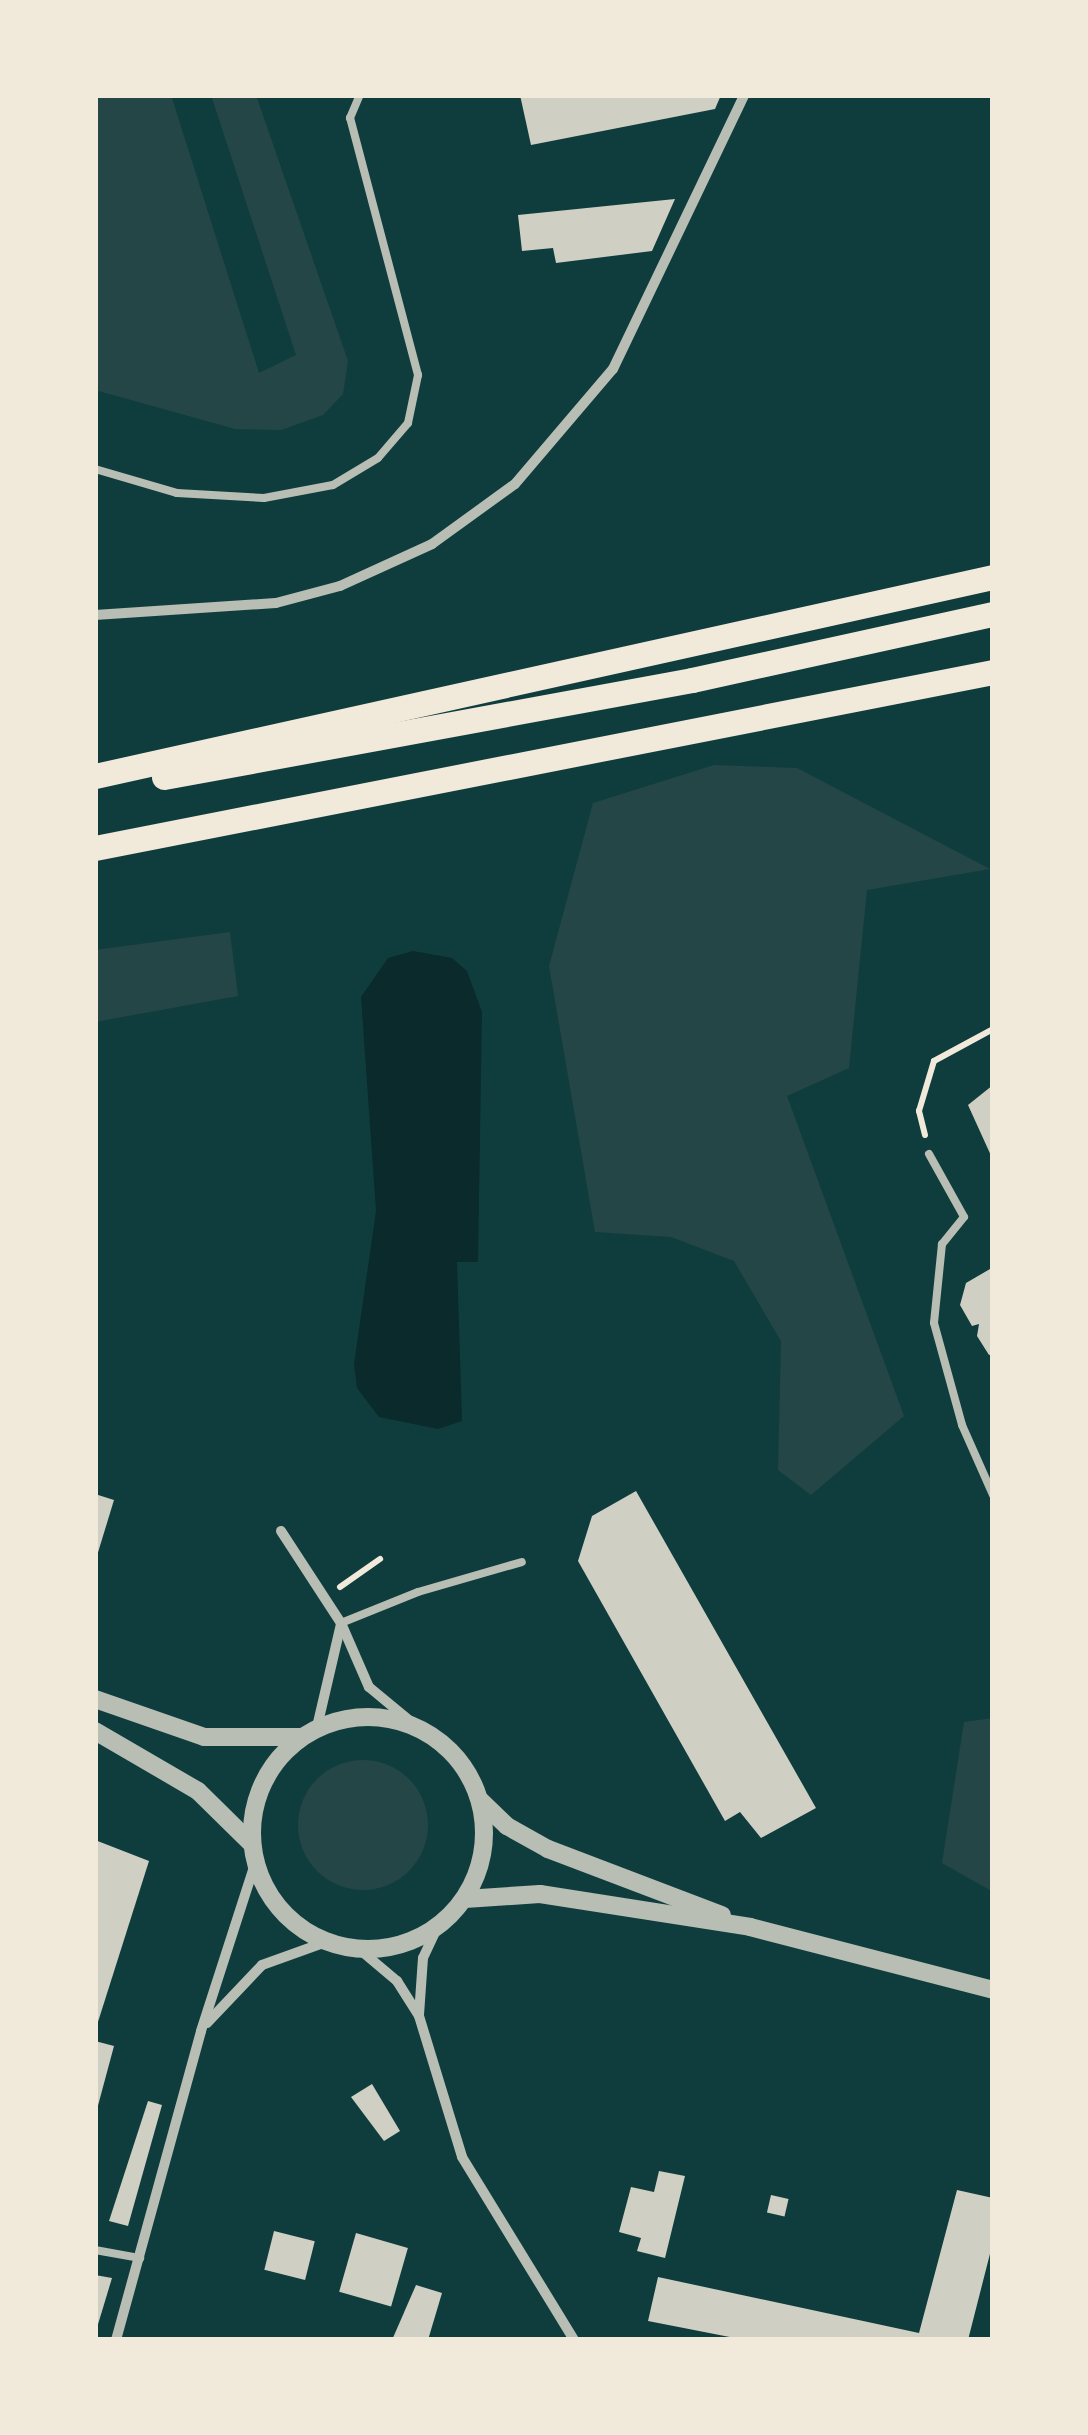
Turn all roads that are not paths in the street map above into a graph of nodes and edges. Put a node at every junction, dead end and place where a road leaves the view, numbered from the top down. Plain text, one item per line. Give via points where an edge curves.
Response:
1 (360, 95) edge
2 (744, 95) edge
3 (95, 469) edge
4 (993, 576) edge
5 (993, 614) edge
6 (95, 615) edge
7 (993, 672) edge
8 (95, 776) edge
9 (95, 790) edge
10 (95, 848) edge
11 (929, 1154) road end
12 (993, 1494) edge
13 (280, 1532) dead end
14 (522, 1562) dead end
15 (341, 1624) junction
16 (95, 1699) edge
17 (416, 1726) junction
18 (317, 1727) junction
19 (95, 1731) edge
20 (299, 1738) junction
21 (481, 1801) junction
22 (252, 1844) junction
23 (255, 1864) junction
24 (465, 1899) junction
25 (750, 1927) junction
26 (436, 1928) junction
27 (326, 1942) junction
28 (359, 1950) junction
29 (993, 1990) edge
30 (419, 2016) junction
31 (200, 2032) junction
32 (95, 2250) edge
33 (140, 2258) junction
34 (116, 2340) edge
35 (574, 2340) edge

1 - 3 lane via 350,118 418,375 408,422 378,458 333,485 264,498 177,493
2 - 6 street via 613,369 516,484 432,544 340,586 276,604
4 - 8 highway
5 - 9 highway via 692,680
7 - 10 highway
11 - 12 lane via 964,1217 942,1244 934,1323 962,1425
13 - 15 street
14 - 15 lane via 418,1592
15 - 17 street via 369,1687
15 - 18 street
16 - 20 street via 204,1737
17 - 18 street via 383,1716
17 - 21 street via 456,1757
18 - 20 street
19 - 22 street via 198,1791
20 - 22 street via 271,1766 254,1804
21 - 24 street via 485,1834
21 - 25 street via 507,1826 548,1849
22 - 23 street
23 - 27 street via 282,1912
23 - 31 street
24 - 25 street via 540,1894
24 - 26 street
25 - 29 street
26 - 28 street via 400,1945
26 - 30 street via 423,1958
27 - 28 street
27 - 31 street via 262,1965
28 - 30 street via 396,1981
30 - 35 street via 462,2157
31 - 33 street
32 - 33 lane
33 - 34 street

